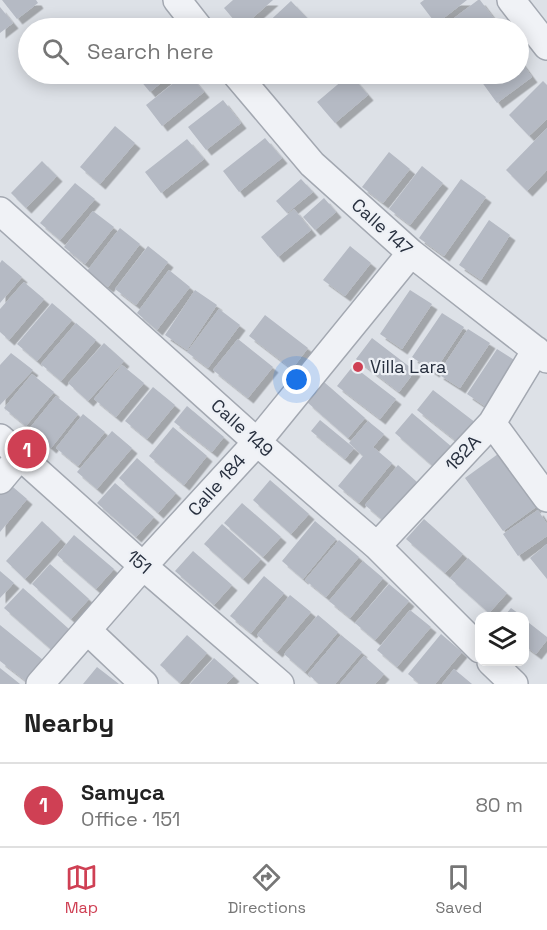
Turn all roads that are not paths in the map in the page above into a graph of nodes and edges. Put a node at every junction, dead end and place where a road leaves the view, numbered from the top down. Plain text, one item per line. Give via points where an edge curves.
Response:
1 (177, 0) edge
2 (511, 0) edge
3 (191, 18) edge
4 (525, 18) edge
5 (529, 23) edge
6 (547, 46) edge
7 (244, 84) edge
8 (0, 211) edge
9 (411, 253) junction
10 (542, 355) edge
11 (492, 423) junction
12 (0, 438) edge
13 (257, 442) junction
14 (20, 456) junction
15 (0, 480) edge
16 (547, 498) edge
17 (377, 546) junction
18 (143, 566) junction
19 (87, 630) junction
20 (475, 644) edge
21 (495, 666) edge
22 (40, 684) edge
23 (144, 684) edge
24 (280, 684) edge
25 (514, 684) edge

1 - 3 street
2 - 4 street
5 - 6 street
7 - 9 street, Calle 147 via 312,164
8 - 13 street, Calle 149
9 - 10 street, Calle 147
9 - 13 street, Calle 184
10 - 11 street, 182А
11 - 16 street
11 - 17 street, 182А
12 - 14 street, 151
13 - 17 street, Calle 149
13 - 18 street, Calle 184
14 - 15 street
14 - 18 street, 151
17 - 20 street, Calle 149
18 - 19 street, Calle 184
18 - 24 street, 151
19 - 22 street, Calle 184
19 - 23 street
21 - 25 street

